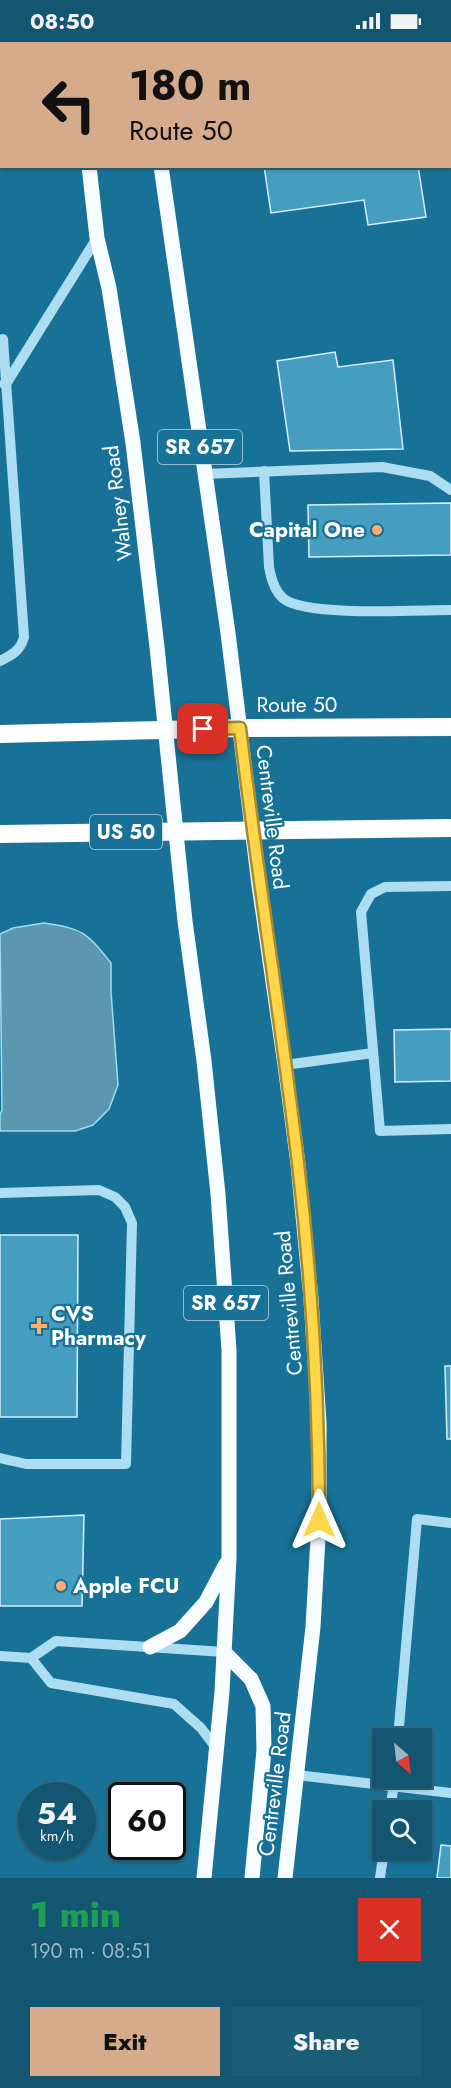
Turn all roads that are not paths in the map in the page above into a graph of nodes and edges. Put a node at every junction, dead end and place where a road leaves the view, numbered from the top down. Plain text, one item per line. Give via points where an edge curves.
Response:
1 (89, 168) edge
2 (160, 168) edge
3 (97, 238) junction
4 (0, 340) edge
5 (3, 384) edge
6 (264, 471) junction
7 (204, 474) junction
8 (451, 490) edge
9 (451, 610) edge
10 (0, 661) edge
11 (451, 727) edge
12 (240, 728) junction
13 (166, 730) junction
14 (0, 734) edge
15 (451, 828) edge
16 (252, 830) junction
17 (175, 832) junction
18 (0, 834) edge
19 (451, 886) edge
20 (373, 1053) junction
21 (285, 1065) junction
22 (451, 1129) edge
23 (0, 1193) edge
24 (0, 1458) edge
25 (451, 1523) edge
26 (229, 1558) junction
27 (150, 1647) junction
28 (224, 1652) junction
29 (0, 1656) edge
30 (31, 1658) junction
31 (399, 1728) edge
32 (217, 1749) junction
33 (297, 1774) junction
34 (372, 1780) edge
35 (425, 1788) edge
36 (451, 1793) edge
37 (383, 1860) edge
38 (204, 1878) edge
39 (252, 1878) edge
40 (285, 1878) edge
41 (380, 1878) edge

1 - 3 main road, Walney Road / SR 657
2 - 7 main road, SR 657
3 - 5 lane
3 - 13 main road, Walney Road / SR 657 via 109,288 133,443
4 - 5 lane via 3,339
5 - 10 lane via 24,637 13,654
6 - 7 lane
6 - 8 lane via 382,467 430,476
6 - 9 lane via 268,567 283,599 297,606 331,610
7 - 12 main road, SR 657
11 - 12 highway, Route 50
12 - 13 highway, Route 50
12 - 16 main road, Centreville Road / SR 657
13 - 14 highway, Route 50
13 - 17 main road, SR 657
15 - 16 highway, US 50
16 - 17 highway, US 50
16 - 21 main road, Centreville Road / SR 657
17 - 18 highway, US 50
17 - 26 main road, SR 657 via 218,1194 229,1350
19 - 20 lane via 384,886 371,894 360,912
20 - 21 lane
20 - 22 lane via 380,1131
21 - 33 main road, Centreville Road / SR 657 via 312,1299 319,1423 314,1615
23 - 24 lane via 99,1190 115,1197 132,1223 126,1464 26,1464
25 - 31 lane via 417,1519
26 - 27 main road via 206,1602 180,1631
26 - 28 main road, SR 657
27 - 28 lane
27 - 30 lane via 56,1641
28 - 32 main road, SR 657
28 - 39 main road via 251,1679 263,1706 264,1750
29 - 30 lane
30 - 32 lane via 51,1683 174,1704
32 - 38 main road, SR 657
33 - 34 lane
33 - 40 main road, Centreville Road / SR 657
35 - 36 lane
37 - 41 lane

